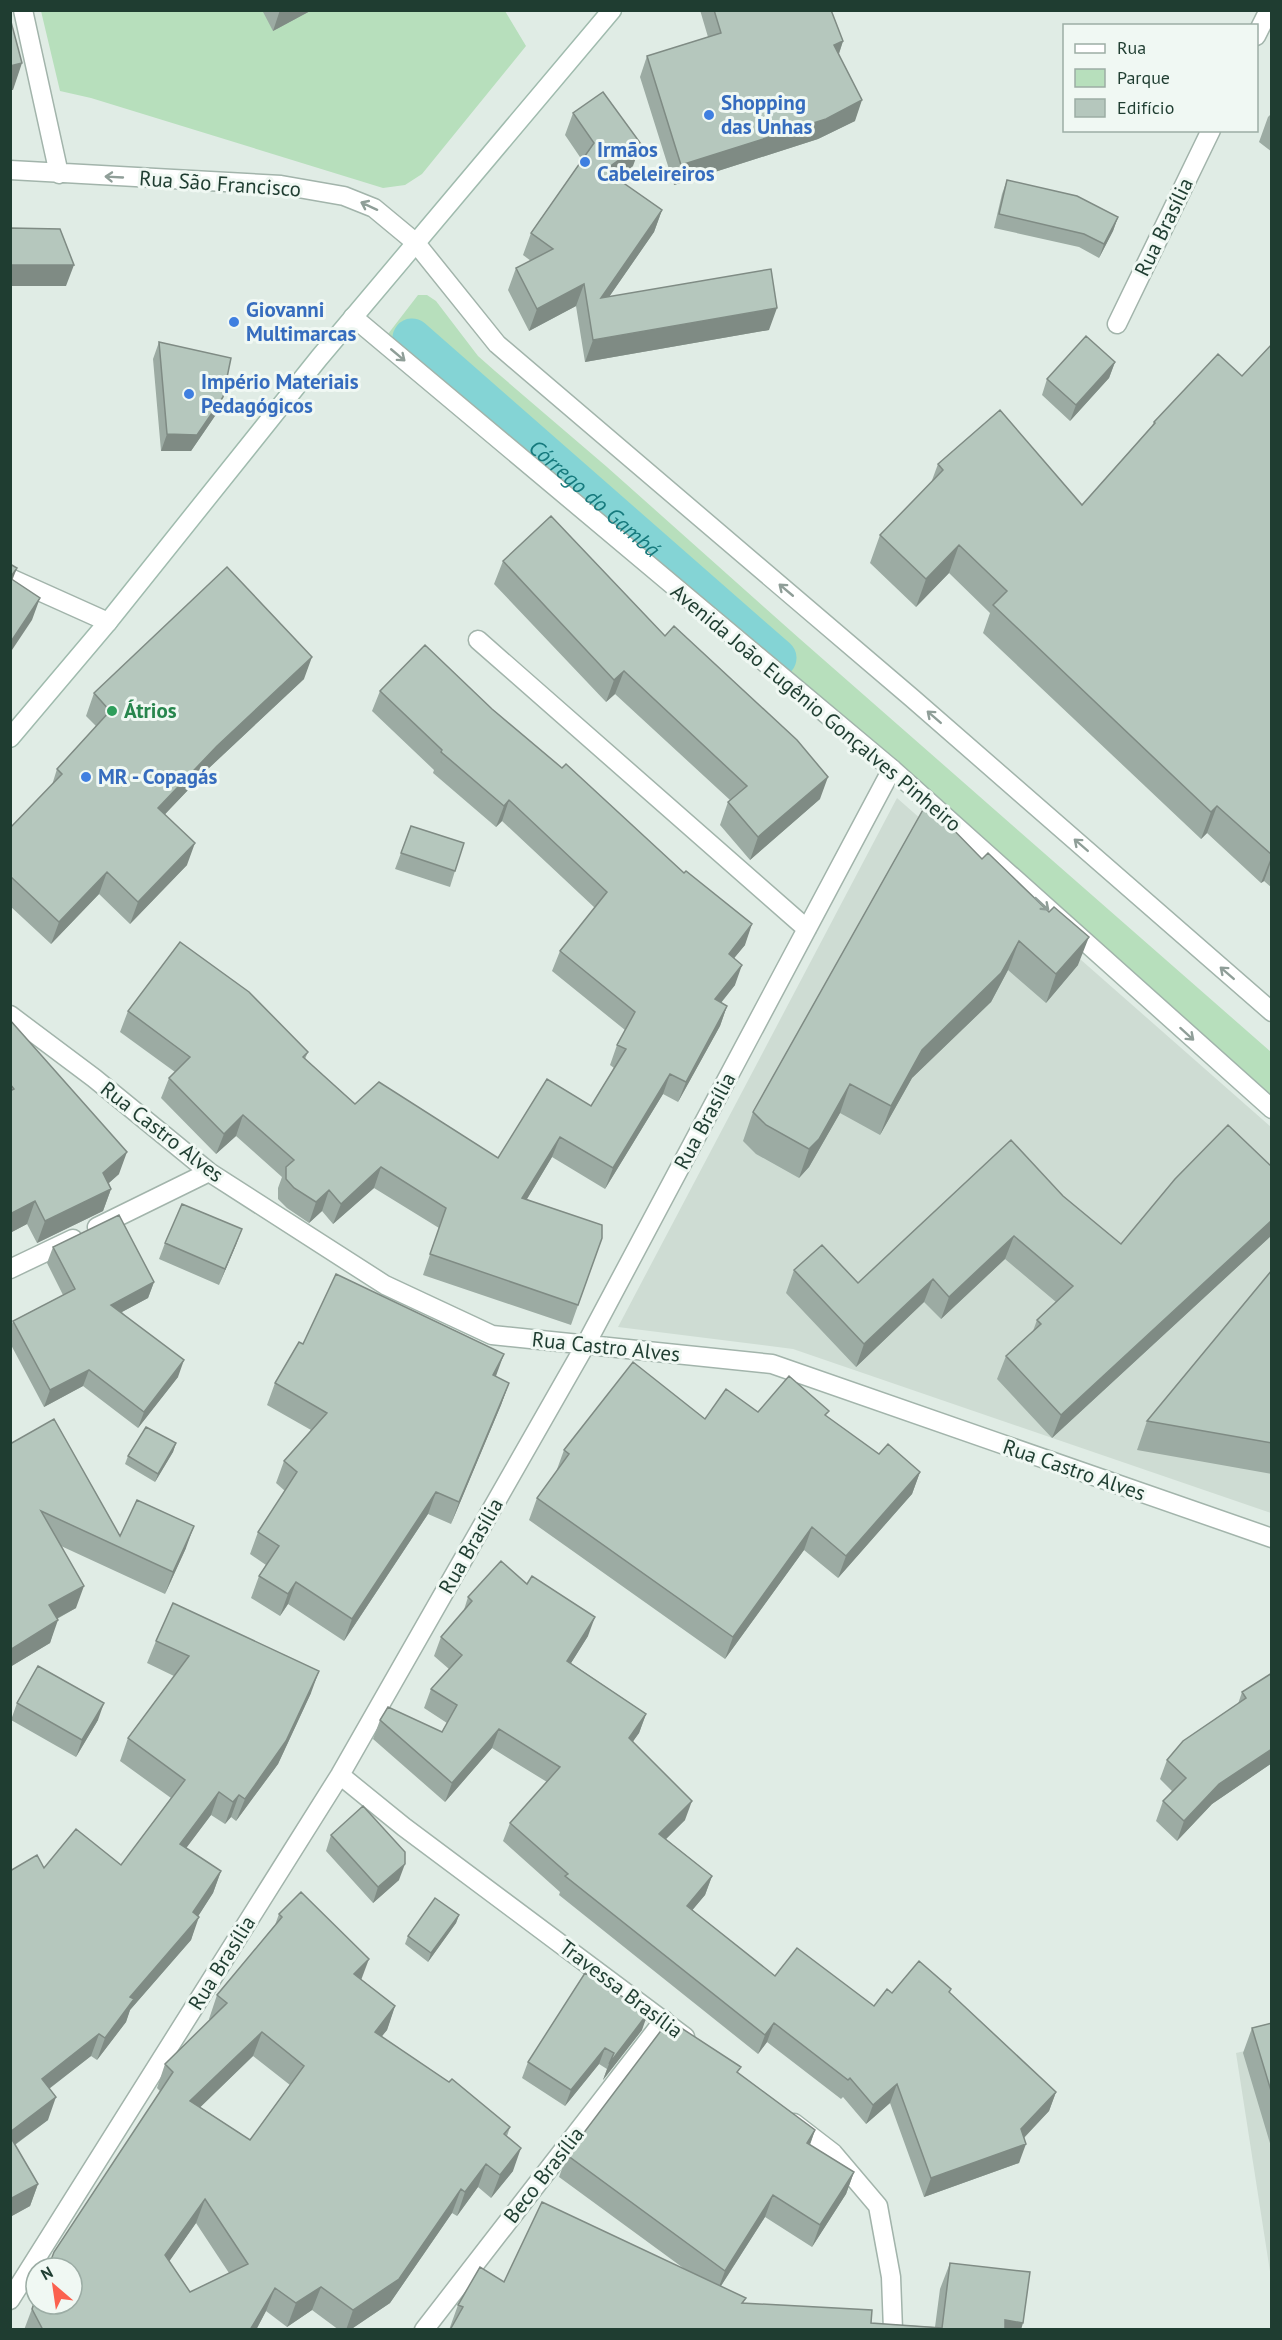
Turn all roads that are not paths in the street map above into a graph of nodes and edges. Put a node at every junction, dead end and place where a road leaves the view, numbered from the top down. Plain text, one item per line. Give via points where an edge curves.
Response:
1 (23, 10) edge
2 (612, 10) edge
3 (1269, 10) edge
4 (1258, 34) edge
5 (1210, 132) edge
6 (10, 170) edge
7 (58, 174) junction
8 (415, 242) junction
9 (353, 317) junction
10 (1117, 324) dead end
11 (10, 578) edge
12 (108, 622) junction
13 (478, 640) dead end
14 (10, 738) edge
15 (892, 769) junction
16 (807, 929) junction
17 (1272, 1012) edge
18 (10, 1015) edge
19 (1272, 1109) edge
20 (209, 1172) junction
21 (10, 1269) edge
22 (586, 1344) junction
23 (1272, 1538) edge
24 (340, 1775) junction
25 (664, 2020) junction
26 (702, 2050) edge
27 (777, 2109) edge
28 (10, 2300) edge
29 (424, 2330) edge
30 (893, 2330) edge

1 - 7 street
2 - 8 street
3 - 4 street
5 - 10 street, Rua Brasília
6 - 7 street, Rua São Francisco
8 -> 7 street, Rua São Francisco via 374,208 344,196 281,185
8 - 9 street
17 -> 8 street via 497,344
9 - 12 street
9 -> 15 street, Avenida João Eugênio Gonçalves Pinheiro
11 - 12 street
12 - 14 street
13 - 16 street
15 - 16 street, Rua Brasília
15 -> 19 street, Avenida João Eugênio Gonçalves Pinheiro
16 - 22 street, Rua Brasília
18 - 20 street, Rua Castro Alves
20 - 21 street
20 - 22 street, Rua Castro Alves via 385,1285 492,1335
22 - 23 street, Rua Castro Alves via 772,1364
22 - 24 street, Rua Brasília
24 - 25 street, Travessa Brasília
24 - 28 street, Rua Brasília
25 - 26 street, Travessa Brasília
25 - 29 street, Beco Brasília
27 - 30 street via 833,2153 878,2206 891,2277

